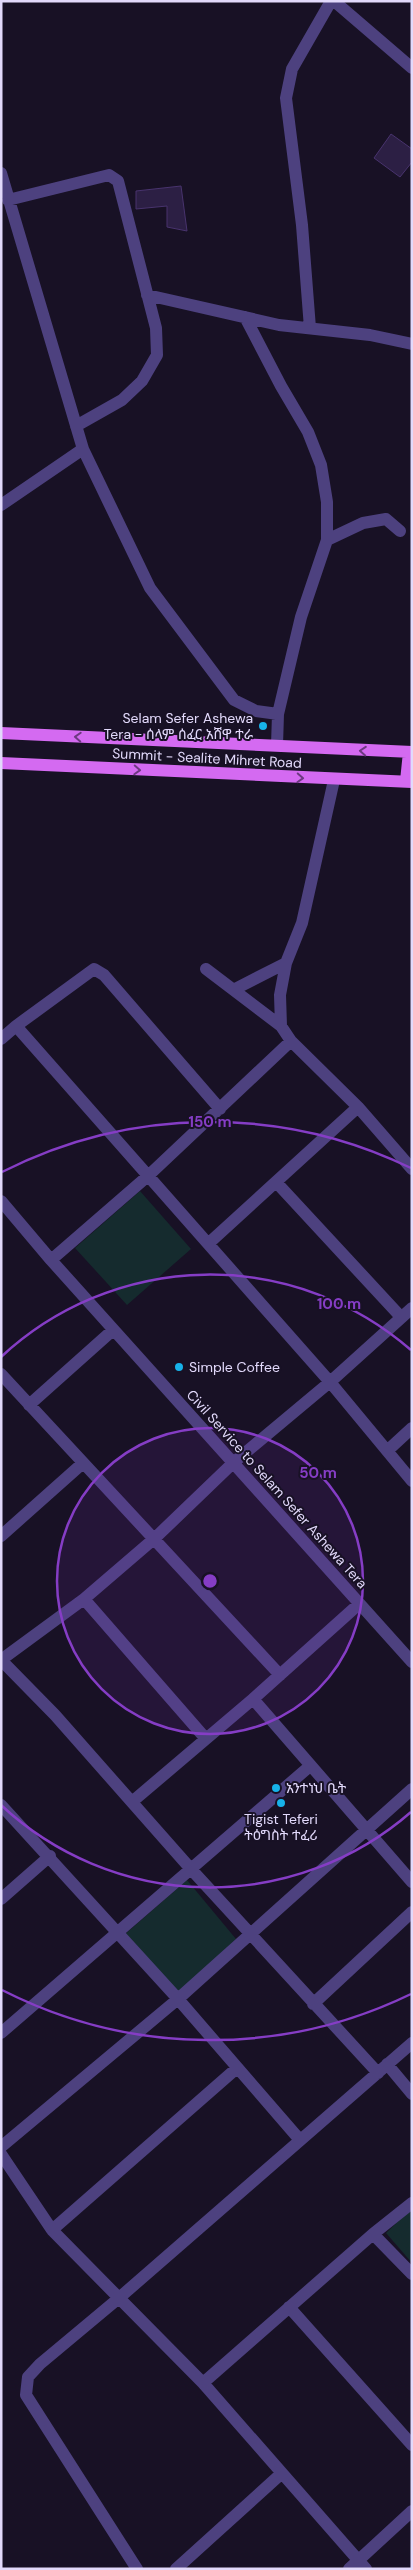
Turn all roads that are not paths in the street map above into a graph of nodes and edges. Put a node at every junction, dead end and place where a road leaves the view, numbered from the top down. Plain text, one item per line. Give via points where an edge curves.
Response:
1 (333, 1) edge
2 (412, 68) edge
3 (1, 173) edge
4 (8, 200) junction
5 (147, 295) junction
6 (245, 317) junction
7 (310, 328) junction
8 (412, 344) edge
9 (76, 426) junction
10 (83, 449) junction
11 (1, 505) edge
12 (400, 531) dead end
13 (327, 540) junction
14 (278, 714) junction
15 (1, 733) edge
16 (277, 745) junction
17 (410, 752) edge
18 (1, 763) edge
19 (334, 780) junction
20 (409, 781) edge
21 (286, 963) junction
22 (206, 969) dead end
23 (235, 989) junction
24 (16, 1026) junction
25 (281, 1026) junction
26 (1, 1040) edge
27 (291, 1041) junction
28 (358, 1107) junction
29 (220, 1109) junction
30 (412, 1169) edge
31 (150, 1175) junction
32 (276, 1182) junction
33 (1, 1201) edge
34 (209, 1243) junction
35 (51, 1260) junction
36 (412, 1308) edge
37 (402, 1317) junction
38 (113, 1330) junction
39 (1, 1374) edge
40 (330, 1382) junction
41 (30, 1405) junction
42 (412, 1428) edge
43 (387, 1451) junction
44 (83, 1462) junction
45 (233, 1463) junction
46 (412, 1481) edge
47 (1, 1536) edge
48 (155, 1538) junction
49 (84, 1599) junction
50 (359, 1604) junction
51 (412, 1662) edge
52 (280, 1675) junction
53 (254, 1699) junction
54 (206, 1739) junction
55 (310, 1766) junction
56 (412, 1789) edge
57 (133, 1801) junction
58 (1, 1805) edge
59 (365, 1829) junction
60 (50, 1856) junction
61 (190, 1868) junction
62 (412, 1882) edge
63 (1, 1899) edge
64 (412, 1912) edge
65 (117, 1934) junction
66 (251, 1934) junction
67 (178, 1999) junction
68 (313, 2004) junction
69 (1, 2033) edge
70 (412, 2043) edge
71 (237, 2068) junction
72 (383, 2069) junction
73 (412, 2094) edge
74 (300, 2140) junction
75 (1, 2147) edge
76 (1, 2154) edge
77 (412, 2203) edge
78 (52, 2230) junction
79 (373, 2234) junction
80 (412, 2274) edge
81 (119, 2298) junction
82 (289, 2307) junction
83 (203, 2383) junction
84 (412, 2445) edge
85 (282, 2472) junction
86 (412, 2511) edge
87 (358, 2566) edge
88 (137, 2569) edge
89 (176, 2569) edge

1 - 2 street
1 - 7 street via 292,69 286,98 302,225
3 - 4 street
4 - 5 street via 109,175 118,181
4 - 9 street
5 - 6 street
5 - 9 street via 156,328 157,355 142,381 122,400
6 - 7 street
6 - 13 street via 308,432 321,465 327,502
7 - 8 street
9 - 10 street
10 - 11 street
10 - 14 street via 150,588 234,700 256,711
12 - 13 street via 386,520 363,523
13 - 14 street via 301,617
14 - 16 street
16 -> 15 main road
17 -> 16 main road
17 - 20 main road
18 -> 19 main road, Summit - Sealite Mihret Road
19 - 20 main road, Summit - Sealite Mihret Road
19 - 21 street via 302,923
21 - 23 street
21 - 25 street via 280,995
22 - 23 street
23 - 25 street
24 - 26 street
24 - 29 street via 94,969 104,975
24 - 31 street
25 - 27 street
27 - 28 street
27 - 29 street
28 - 30 street
28 - 32 street
29 - 31 street
31 - 34 street
31 - 35 street
32 - 34 street
32 - 37 street
33 - 35 street, Civil Service to Selam Sefer Ashewa Tera
34 - 40 street
35 - 38 street, Civil Service to Selam Sefer Ashewa Tera
36 - 37 street
37 - 40 street
38 - 41 street
38 - 45 street, Civil Service to Selam Sefer Ashewa Tera
39 - 41 street
40 - 43 street
40 - 45 street
41 - 44 street
42 - 43 street
43 - 46 street
44 - 47 street
44 - 48 street
45 - 48 street
45 - 50 street, Civil Service to Selam Sefer Ashewa Tera
48 - 49 street
48 - 52 street
49 - 54 street
49 - 57 street via 1,1660
50 - 51 street, Civil Service to Selam Sefer Ashewa Tera
50 - 52 street
52 - 53 street
53 - 54 street
53 - 55 street
54 - 57 street
55 - 59 street
55 - 61 street
56 - 59 street
57 - 61 street
58 - 60 street
59 - 62 street
59 - 66 street
60 - 63 street
60 - 65 street
61 - 65 street
61 - 66 street
64 - 68 street
65 - 67 street
65 - 69 street
66 - 67 street
66 - 68 street
67 - 71 street
67 - 75 street
68 - 72 street
70 - 72 street
71 - 74 street
71 - 78 street
72 - 73 street
72 - 74 street
74 - 81 street
76 - 78 street
77 - 79 street
78 - 81 street
79 - 80 street
79 - 82 street
81 - 83 street
81 - 88 street via 40,2364 28,2378 26,2395
82 - 83 street
82 - 84 street
83 - 85 street
85 - 87 street
85 - 89 street
86 - 87 street

